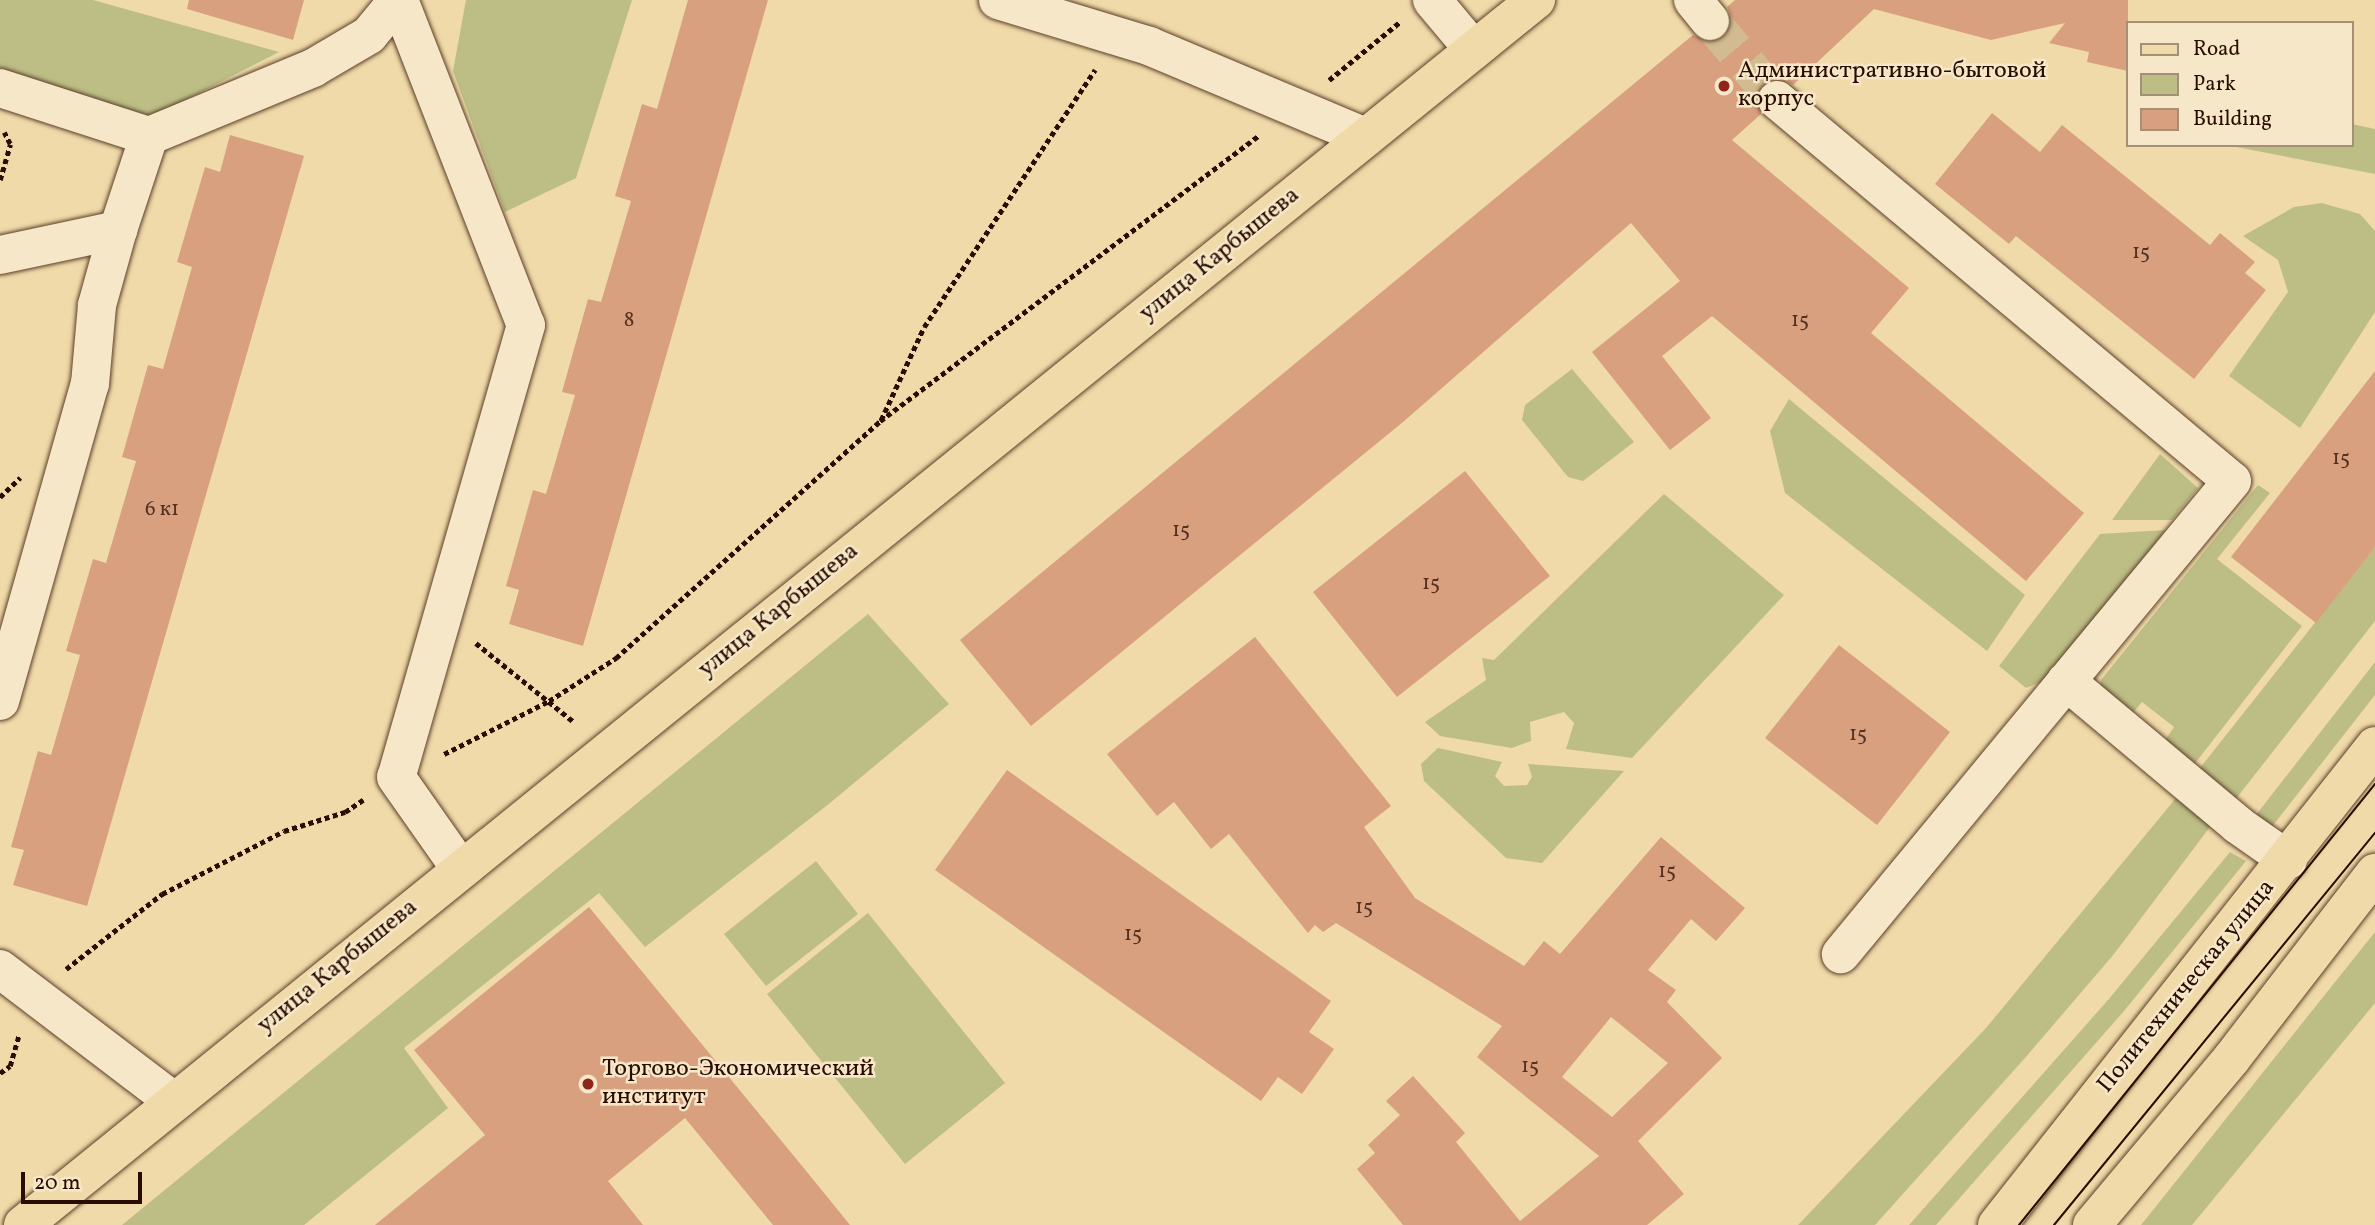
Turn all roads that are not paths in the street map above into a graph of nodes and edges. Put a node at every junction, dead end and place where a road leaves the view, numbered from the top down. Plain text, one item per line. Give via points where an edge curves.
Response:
1 (398, 0) edge
2 (998, 0) edge
3 (1536, 0) edge
4 (1420, 8) edge
5 (1474, 50) junction
6 (0, 88) edge
7 (1776, 100) tunnel mouth
8 (149, 136) junction
9 (1366, 137) junction
10 (118, 230) junction
11 (0, 255) edge
12 (2066, 681) junction
13 (0, 701) edge
14 (2375, 746) edge
15 (2288, 860) junction
16 (460, 868) junction
17 (2375, 873) edge
18 (1841, 954) dead end
19 (0, 969) edge
20 (173, 1101) junction
21 (23, 1225) edge
22 (1997, 1225) edge
23 (2092, 1225) edge

1 - 8 lane via 369,35 313,68
1 - 16 lane via 526,324 396,777
2 - 9 lane via 1118,36
3 - 5 main road, улица Карбышева
4 - 5 lane
5 - 9 main road, улица Карбышева
6 - 8 lane
7 - 12 lane via 2232,481
8 - 10 lane
9 - 16 main road, улица Карбышева
10 - 11 lane
10 - 13 lane via 97,305 90,384
12 - 15 lane via 2238,825
12 - 18 lane
14 - 15 main road, Политехническая улица
15 - 22 main road, Политехническая улица
16 - 20 main road, улица Карбышева
17 - 23 main road via 2232,1058
19 - 20 lane via 30,997
20 - 21 main road, улица Карбышева

